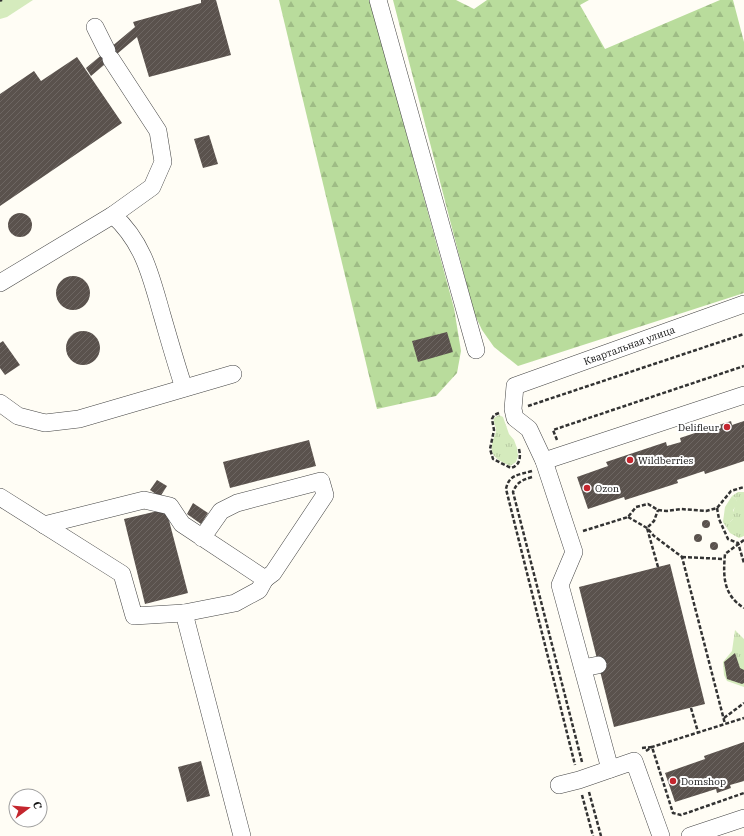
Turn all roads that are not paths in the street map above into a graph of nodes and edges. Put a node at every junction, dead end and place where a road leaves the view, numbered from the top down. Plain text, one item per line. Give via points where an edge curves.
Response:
1 (378, 0) edge
2 (95, 27) dead end
3 (113, 215) junction
4 (0, 283) edge
5 (744, 304) edge
6 (476, 350) dead end
7 (233, 374) dead end
8 (184, 388) junction
9 (744, 395) edge
10 (0, 403) edge
11 (546, 467) junction
12 (0, 497) edge
13 (44, 525) junction
14 (202, 538) junction
15 (265, 579) junction
16 (184, 613) junction
17 (610, 769) junction
18 (559, 785) dead end
19 (744, 818) edge
20 (242, 836) edge
21 (661, 836) edge
22 (690, 836) edge

1 - 6 street
2 - 3 street via 109,55 158,131 163,162 152,187
3 - 4 street
3 - 8 street via 125,226 141,251 149,270
5 - 11 street, Квартальная улица via 515,386 512,409 515,418 530,430
7 - 8 street
8 - 10 street via 79,419 45,423 18,416
9 - 11 street via 562,456
11 - 17 street via 574,552 560,585 590,666 599,699
12 - 13 street
13 - 14 street via 144,500 170,506 182,524
13 - 16 street via 122,574 134,616
14 - 15 street
14 - 15 street via 221,511 237,503 321,481 325,495 273,574
15 - 16 street via 259,590 235,603
16 - 20 street
17 - 18 street
17 - 21 street via 634,761
19 - 22 street

